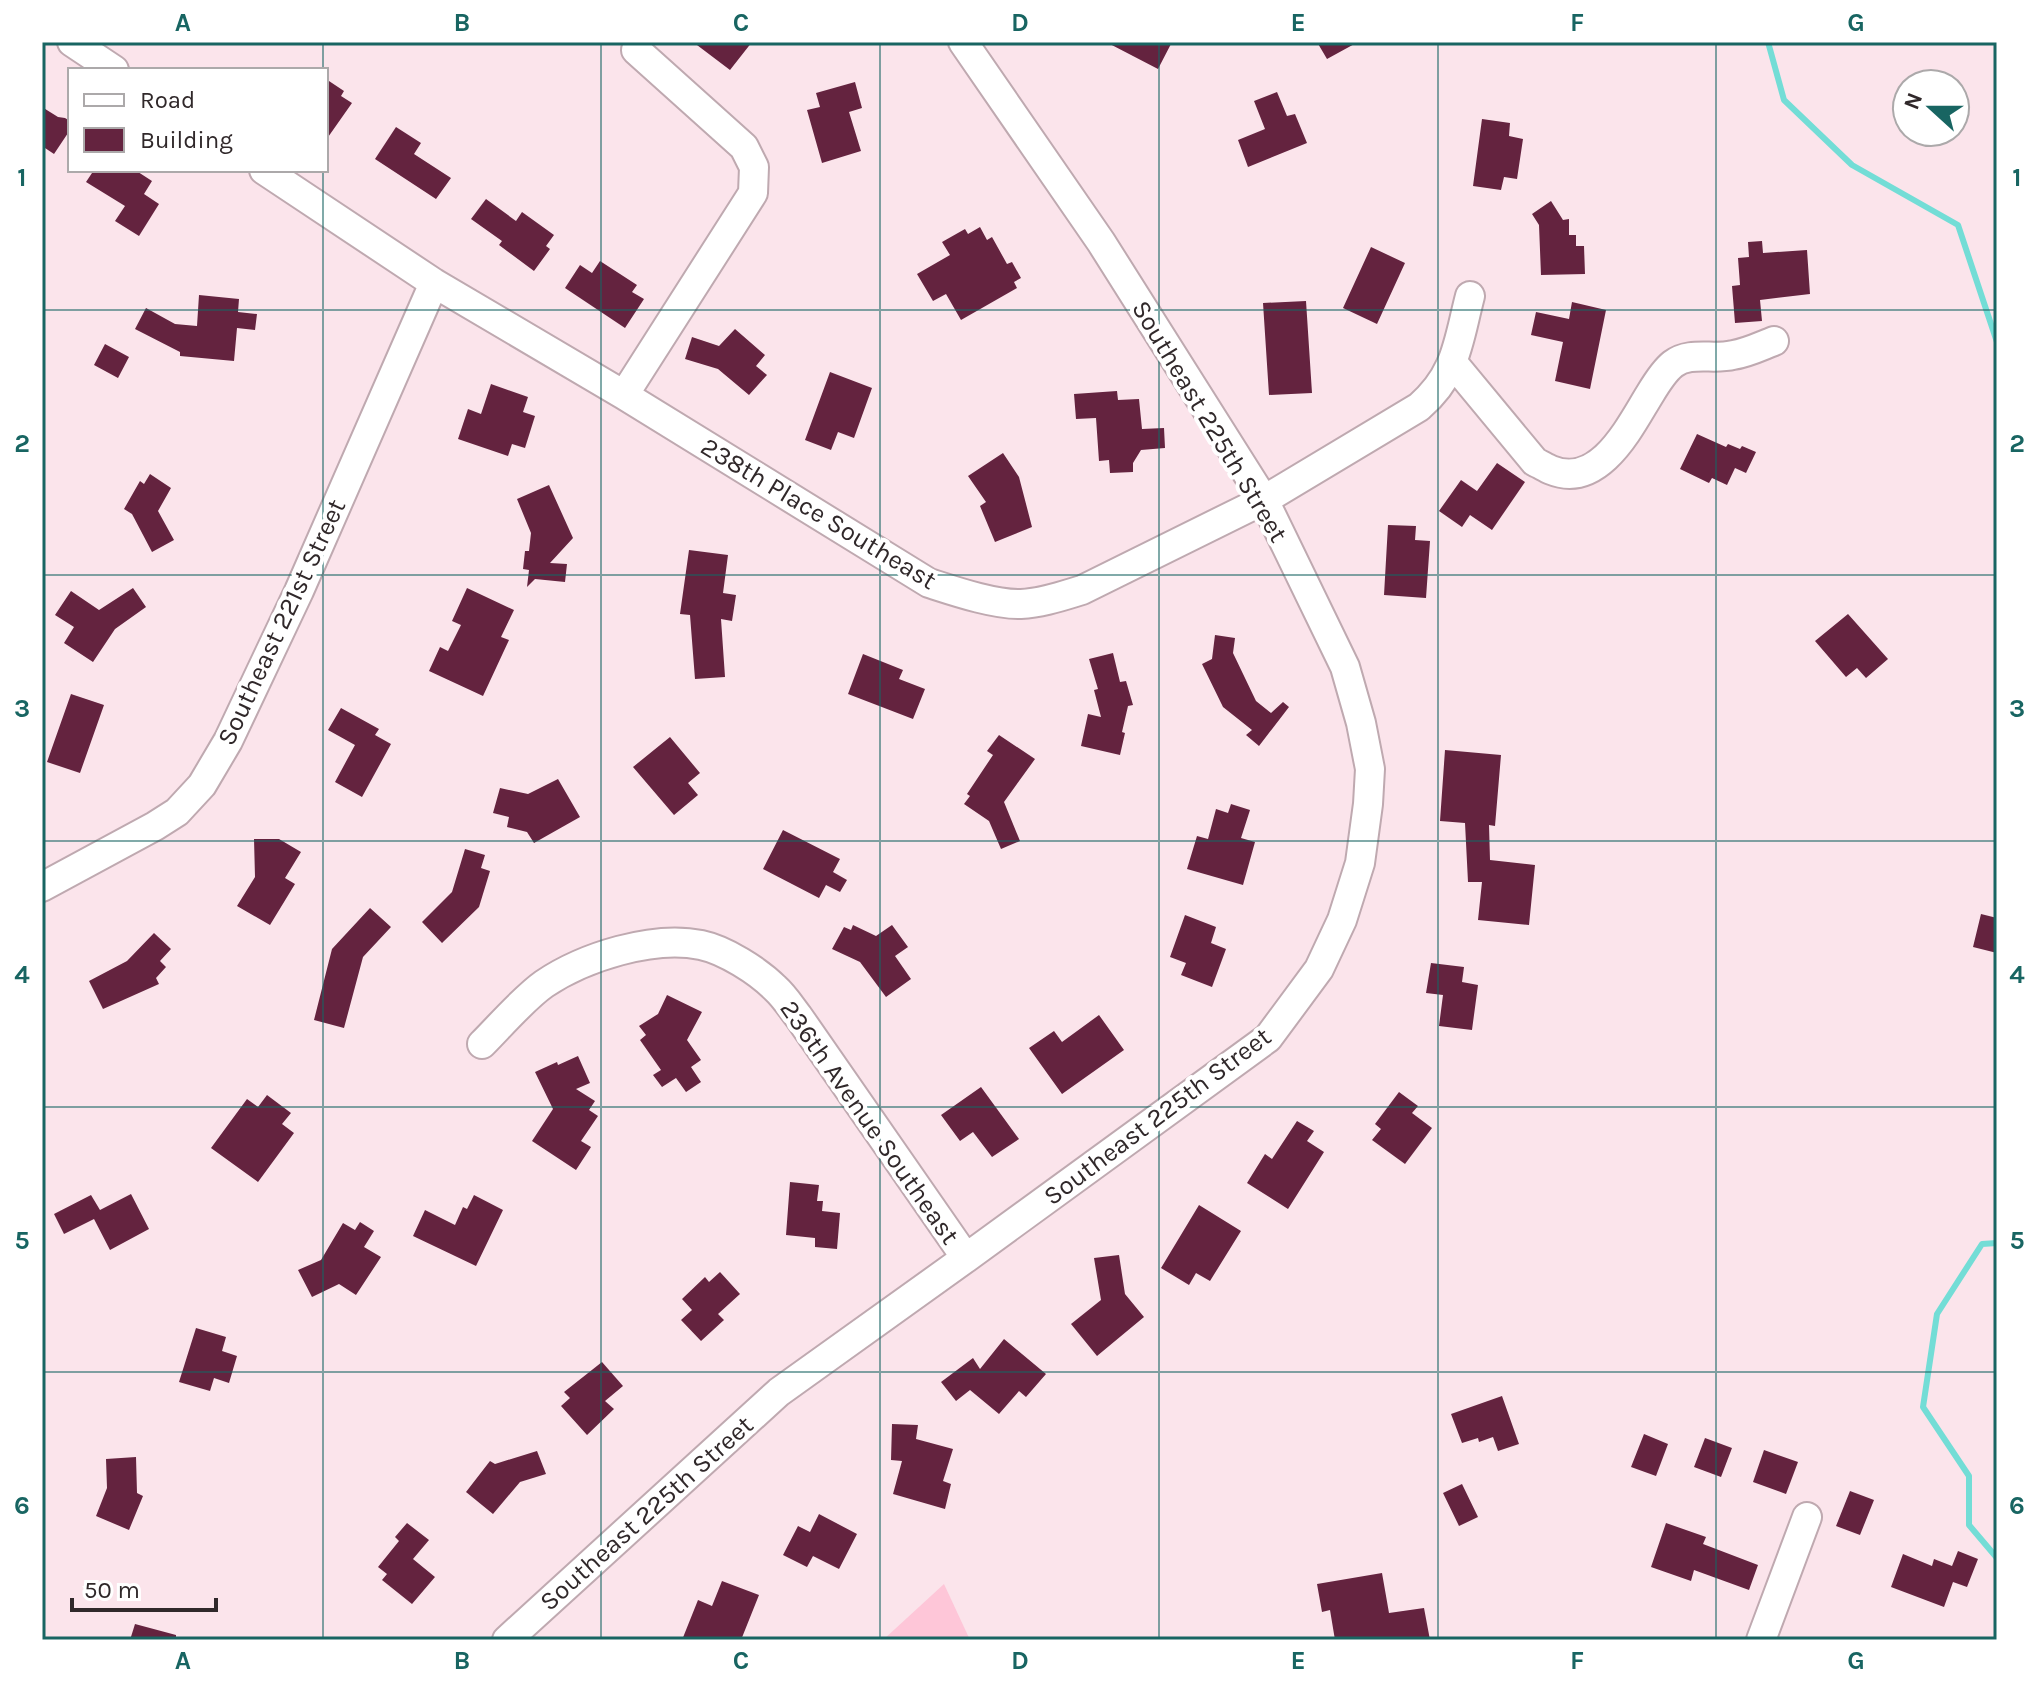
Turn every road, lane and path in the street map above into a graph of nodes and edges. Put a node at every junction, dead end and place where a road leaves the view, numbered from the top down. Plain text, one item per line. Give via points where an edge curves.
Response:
1 (72, 42) edge
2 (963, 42) edge
3 (636, 50) dead end
4 (111, 68) edge
5 (267, 172) edge
6 (434, 283) junction
7 (1470, 296) dead end
8 (1774, 341) dead end
9 (1453, 363) junction
10 (624, 395) junction
11 (1264, 500) junction
12 (42, 887) edge
13 (482, 1044) dead end
14 (966, 1258) junction
15 (1807, 1517) dead end
16 (507, 1640) edge
17 (1761, 1640) edge

1 - 4 street
2 - 11 street, Southeast 225th Street via 1101,242
3 - 10 street via 744,147 754,167 753,193
5 - 6 street, 238th Place Southeast
6 - 10 street, 238th Place Southeast
6 - 12 street, Southeast 221st Street via 299,591 202,785 177,812
7 - 9 street, 238th Place Southeast
8 - 9 street via 1737,355 1690,356 1673,364 1617,447 1598,464 1566,473 1535,462
9 - 11 street, 238th Place Southeast via 1435,393 1419,407
10 - 11 street, 238th Place Southeast via 929,583 975,597 1018,604 1082,590
11 - 14 street, Southeast 225th Street via 1345,667 1370,769 1360,863 1342,920 1319,969 1268,1038
13 - 14 street, 236th Avenue Southeast via 543,985 617,950 651,943 701,945 722,952 775,987
14 - 16 street, Southeast 225th Street via 779,1392
15 - 17 street

